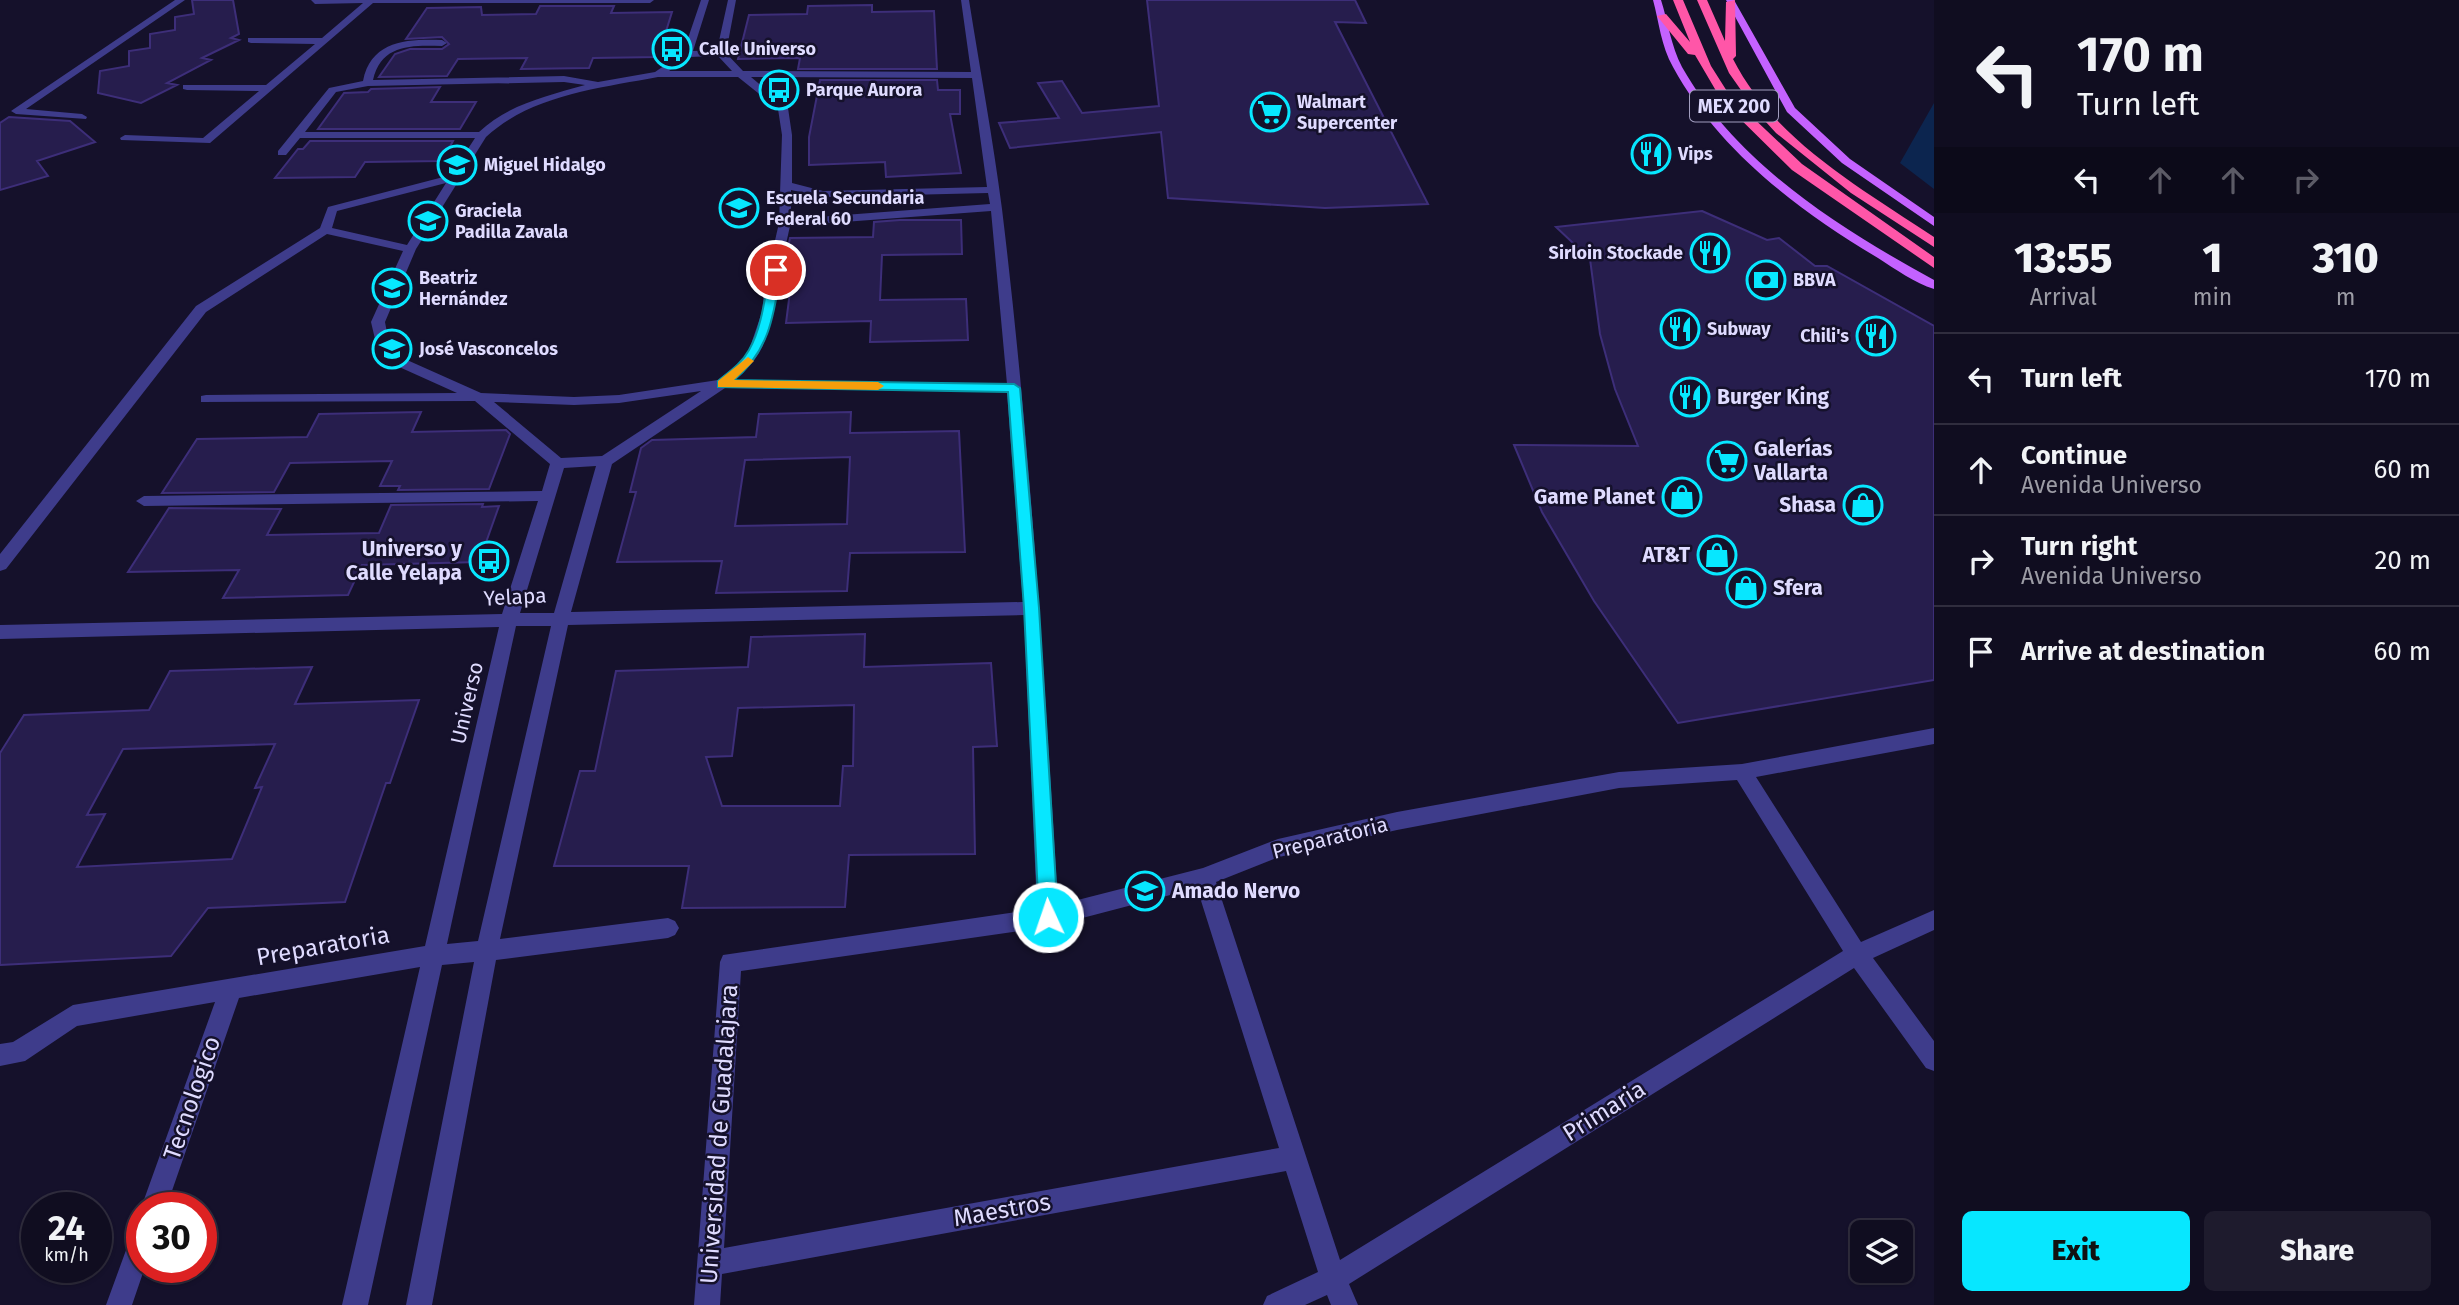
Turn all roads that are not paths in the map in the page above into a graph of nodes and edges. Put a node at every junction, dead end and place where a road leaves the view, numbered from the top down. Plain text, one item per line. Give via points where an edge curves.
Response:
1 (181, 0) edge
2 (650, 0) edge
3 (705, 0) edge
4 (732, 0) edge
5 (965, 0) edge
6 (1657, 0) edge
7 (1678, 0) edge
8 (1702, 0) edge
9 (315, 1) edge
10 (371, 1) edge
11 (434, 1) edge
12 (1730, 1) edge
13 (1662, 16) junction
14 (251, 40) dead end
15 (323, 41) junction
16 (442, 43) dead end
17 (720, 53) junction
18 (687, 54) junction
19 (1730, 65) junction
20 (1705, 66) junction
21 (657, 74) junction
22 (741, 75) junction
23 (976, 75) junction
24 (368, 83) junction
25 (598, 85) junction
26 (187, 87) dead end
27 (265, 88) junction
28 (82, 117) dead end
29 (296, 135) junction
30 (482, 135) junction
31 (125, 138) dead end
32 (282, 153) dead end
33 (454, 178) junction
34 (788, 186) junction
35 (992, 190) junction
36 (996, 207) junction
37 (1934, 222) edge
38 (785, 223) junction
39 (325, 230) junction
40 (1934, 243) edge
41 (410, 249) junction
42 (1934, 264) edge
43 (1934, 285) edge
44 (722, 384) junction
45 (1014, 388) junction
46 (479, 397) junction
47 (206, 399) dead end
48 (605, 461) junction
49 (558, 463) junction
50 (546, 496) junction
51 (144, 501) dead end
52 (0, 565) edge
53 (1032, 608) junction
54 (561, 617) junction
55 (509, 621) junction
56 (0, 632) edge
57 (1934, 736) edge
58 (1742, 772) junction
59 (1204, 877) junction
60 (1048, 917) junction
61 (1934, 920) edge
62 (668, 928) dead end
63 (487, 950) junction
64 (1857, 954) junction
65 (431, 956) junction
66 (731, 962) joint
67 (230, 989) junction
68 (0, 1055) edge
69 (1934, 1060) edge
70 (1294, 1157) junction
71 (159, 1192) edge
72 (709, 1264) junction
73 (1334, 1279) junction
74 (127, 1283) edge
75 (119, 1305) edge
76 (355, 1305) edge
77 (419, 1305) edge
78 (707, 1305) edge
79 (1276, 1305) edge
80 (1345, 1305) edge

1 - 28 street via 16,111
2 - 11 street
3 - 18 street
4 - 17 street
5 - 23 street
6 - 13 main road
7 - 20 highway, MEX 200
8 - 19 highway, MEX 200
9 - 10 street
10 - 11 street
10 - 15 street
12 - 19 highway
12 - 37 main road via 1791,110 1846,162
13 - 20 highway
13 - 43 main road via 1662,30 1676,64 1724,130 1779,184 1814,210
14 - 15 street
15 - 27 street
16 - 24 street via 395,43 369,72
17 - 18 street
17 - 22 street
18 - 21 street
19 - 40 highway, MEX 200 via 1775,124 1822,166
20 - 42 highway, MEX 200 via 1727,98 1797,167
21 - 22 street
21 - 25 street
22 - 23 street
22 - 34 street via 783,108
23 - 35 street
24 - 25 street via 564,79
24 - 29 street via 332,90
25 - 30 street via 512,111
26 - 27 street
27 - 31 street via 206,141
29 - 30 street
29 - 32 street
30 - 33 street
33 - 39 street via 332,209
33 - 41 street
34 - 35 street via 823,194
34 - 38 street
35 - 36 street
36 - 38 street
36 - 45 street
38 - 44 street via 756,350
39 - 41 street
39 - 52 street via 201,309
41 - 46 street via 378,321 382,339 402,363
44 - 45 street
44 - 46 street via 619,399
44 - 48 street
45 - 53 street
46 - 47 street
46 - 49 street
48 - 49 street
48 - 54 street
49 - 50 street, Universo
50 - 51 street
50 - 55 street, Universo
53 - 54 street, Yelapa
53 - 60 street
54 - 55 street, Yelapa
54 - 63 street
55 - 56 street, Yelapa
55 - 65 street, Universo
57 - 58 street, Preparatoria
58 - 59 street, Preparatoria via 1619,780 1397,821 1278,848
58 - 64 street
59 - 60 street, Preparatoria
59 - 70 street
60 - 66 street, Preparatoria
61 - 64 street, Primaria
62 - 63 street, Preparatoria
63 - 65 street, Preparatoria
63 - 77 street
64 - 69 street
64 - 73 street, Primaria
65 - 67 street, Preparatoria
65 - 76 street, Universo
66 - 72 street, Universidad de Guadalajara
67 - 68 street, Preparatoria via 73,1016 17,1053
67 - 71 street, Tecnologico
70 - 72 street, Maestros
70 - 73 street
72 - 78 street, Universidad de Guadalajara
73 - 79 street, Primaria
73 - 80 street
74 - 75 street

